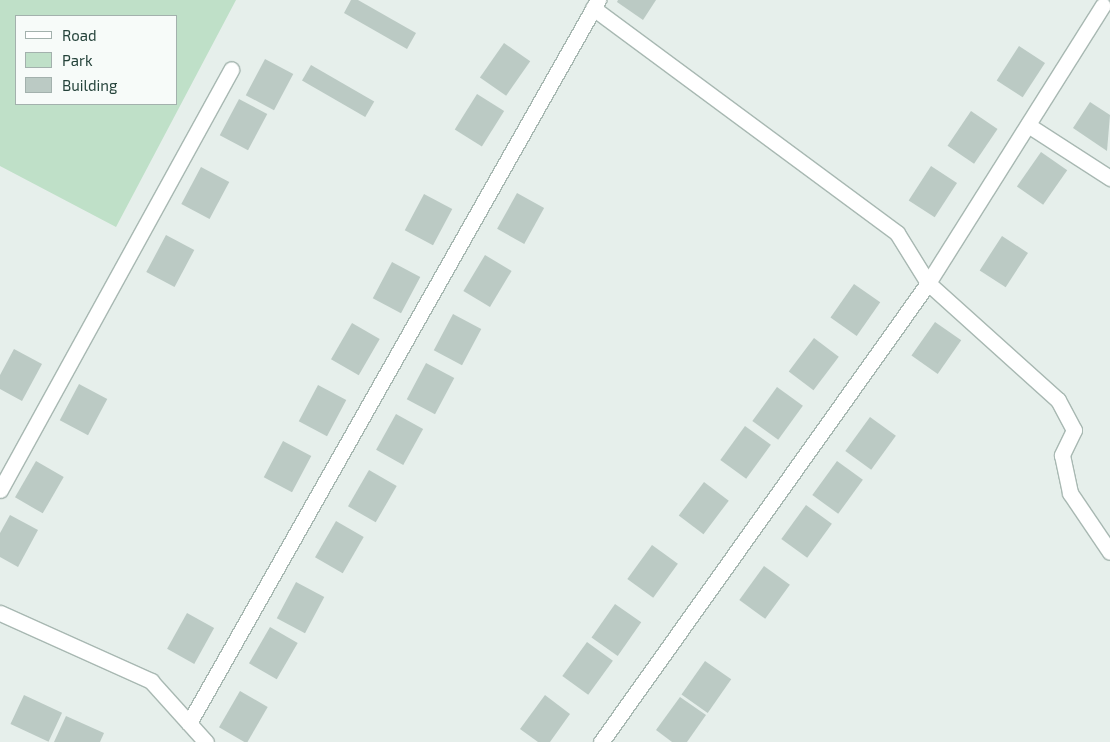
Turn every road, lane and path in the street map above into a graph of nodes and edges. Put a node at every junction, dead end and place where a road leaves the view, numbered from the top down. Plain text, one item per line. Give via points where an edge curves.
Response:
1 (595, 4) edge
2 (1103, 5) dead end
3 (231, 69) dead end
4 (1028, 126) junction
5 (1110, 178) edge
6 (928, 283) junction
7 (0, 490) edge
8 (1110, 552) edge
9 (0, 613) edge
10 (189, 722) junction
11 (206, 742) edge
12 (601, 742) edge

1 - 6 street via 897,233
1 - 10 street
2 - 4 street
3 - 7 street
4 - 5 street
4 - 6 street
6 - 8 street via 1058,400 1074,430 1062,455 1070,493
6 - 12 street
9 - 10 street via 151,681
10 - 11 street

